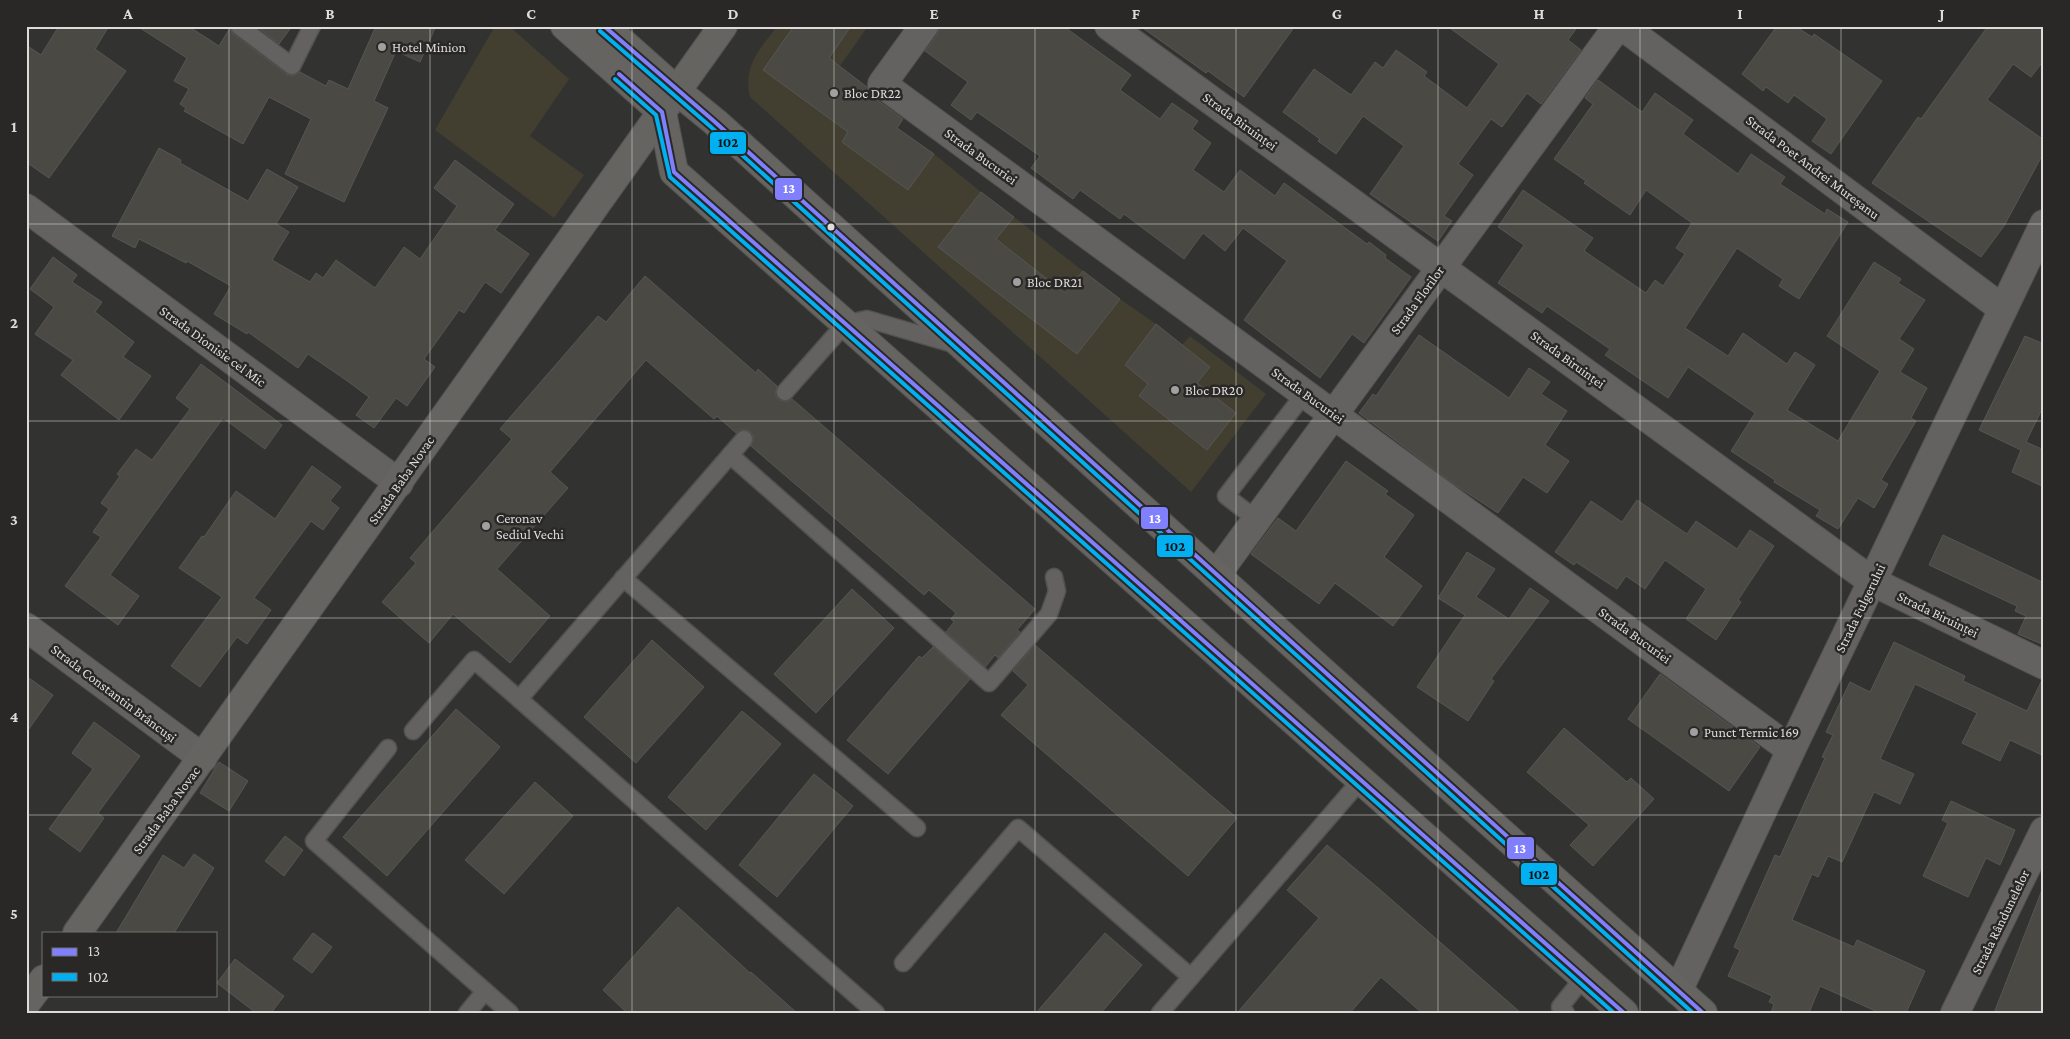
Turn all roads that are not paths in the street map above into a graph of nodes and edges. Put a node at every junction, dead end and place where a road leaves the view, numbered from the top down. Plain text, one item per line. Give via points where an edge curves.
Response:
1 (239, 26) edge
2 (312, 26) edge
3 (565, 26) edge
4 (604, 26) edge
5 (723, 26) edge
6 (924, 26) edge
7 (1109, 26) edge
8 (1618, 26) edge
9 (1622, 26) edge
10 (669, 101) junction
11 (26, 208) edge
12 (2044, 224) edge
13 (1441, 267) junction
14 (2003, 309) junction
15 (845, 324) junction
16 (963, 346) junction
17 (785, 392) dead end
18 (1305, 393) junction
19 (1334, 414) junction
20 (744, 439) dead end
21 (730, 456) junction
22 (399, 483) junction
23 (1256, 519) junction
24 (1216, 575) junction
25 (1054, 577) dead end
26 (623, 578) junction
27 (1873, 582) junction
28 (26, 627) edge
29 (2044, 665) edge
30 (519, 699) junction
31 (413, 731) dead end
32 (388, 748) dead end
33 (1791, 750) junction
34 (203, 758) junction
35 (1361, 780) junction
36 (918, 828) dead end
37 (2044, 831) edge
38 (78, 932) edge
39 (903, 962) dead end
40 (1191, 977) junction
41 (1584, 977) junction
42 (42, 982) edge
43 (485, 991) junction
44 (1678, 991) junction
45 (26, 1003) edge
46 (1164, 1011) edge
47 (467, 1013) edge
48 (510, 1013) edge
49 (876, 1013) edge
50 (1566, 1013) edge
51 (1624, 1013) edge
52 (1703, 1013) edge
53 (1955, 1013) edge

1 - 2 lane via 292,66
3 - 10 main road
4 - 10 main road
5 - 10 main road, Strada Baba Novac
6 - 18 street, Strada Bucuriei via 882,84
7 - 13 street, Strada Biruinței
8 - 13 street, Strada Florilor
9 - 14 street, Strada Poet Andrei Mureșanu
10 - 15 main road via 674,172
10 - 16 main road via 715,122
10 - 22 main road, Strada Baba Novac
11 - 22 street, Strada Dionisie cel Mic
12 - 14 street, Strada Fulgerului
13 - 19 street, Strada Florilor
13 - 27 street, Strada Biruinței
14 - 27 street, Strada Fulgerului
15 - 16 lane via 867,319
15 - 17 lane
15 - 35 main road
16 - 24 main road
18 - 19 street, Strada Bucuriei
18 - 23 lane via 1226,496
19 - 23 street, Strada Florilor
19 - 33 street, Strada Bucuriei
20 - 21 lane
21 - 25 lane via 989,683 1049,614 1057,591
21 - 26 lane
22 - 34 main road, Strada Baba Novac
23 - 24 street, Strada Florilor
24 - 44 main road
26 - 30 lane
26 - 36 lane
27 - 29 street, Strada Biruinței
27 - 33 street, Strada Fulgerului
28 - 34 street, Strada Constantin Brâncuși
30 - 31 lane via 474,660
30 - 49 lane
32 - 43 lane via 314,841
33 - 44 street, Strada Fulgerului
34 - 38 main road, Strada Baba Novac
35 - 40 lane
35 - 41 main road
37 - 53 street, Strada Rândunelelor
39 - 40 lane via 1018,828
40 - 46 lane
41 - 50 lane via 1560,1007
41 - 51 main road
42 - 45 main road
43 - 47 lane
43 - 48 lane
44 - 52 main road

